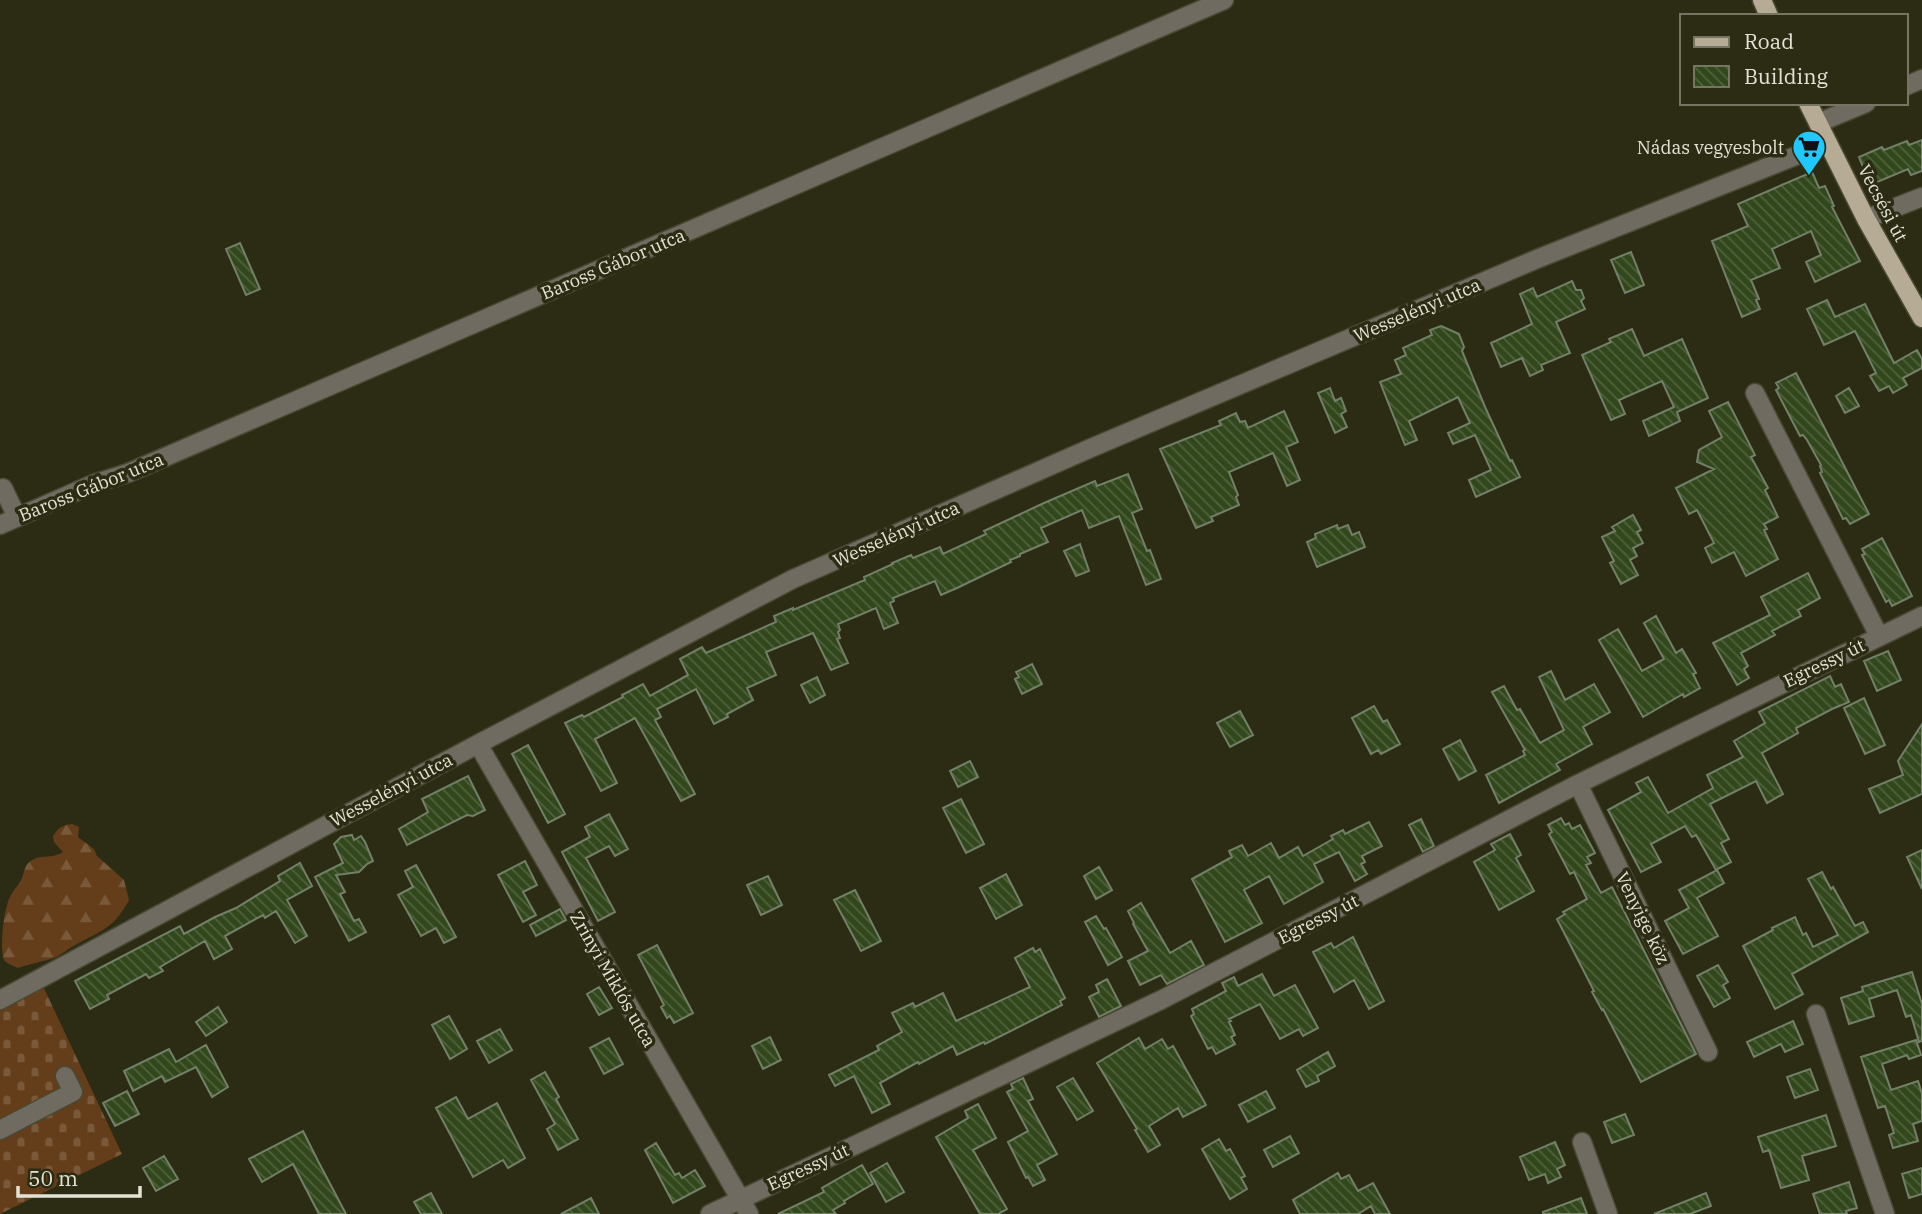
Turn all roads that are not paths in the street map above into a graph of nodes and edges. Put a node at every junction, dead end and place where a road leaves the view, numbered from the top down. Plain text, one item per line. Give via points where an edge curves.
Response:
1 (1224, 0) edge
2 (1809, 105) edge
3 (1861, 105) edge
4 (1818, 123) junction
5 (1828, 144) junction
6 (1922, 197) edge
7 (1866, 219) junction
8 (1921, 313) edge
9 (1755, 393) dead end
10 (3, 488) dead end
11 (17, 517) junction
12 (0, 525) edge
13 (1922, 616) edge
14 (1879, 636) junction
15 (478, 744) junction
16 (1578, 784) junction
17 (0, 1000) edge
18 (1816, 1014) dead end
19 (1708, 1052) dead end
20 (74, 1085) dead end
21 (0, 1130) edge
22 (1582, 1142) dead end
23 (745, 1207) edge
24 (710, 1214) edge
25 (1608, 1214) edge
26 (1885, 1214) edge

1 - 11 street, Baross Gábor utca
2 - 4 main road, Vecsési út
3 - 4 street
4 - 5 main road, Vecsési út
5 - 7 main road, Vecsési út
5 - 15 street, Wesselényi utca via 1537,259 793,579
6 - 7 street
7 - 8 main road, Vecsési út
9 - 14 street
10 - 11 street
11 - 12 street, Baross Gábor utca
13 - 14 street, Egressy út
14 - 16 street, Egressy út
15 - 17 street, Wesselényi utca
15 - 23 street, Zrínyi Miklós utca
16 - 19 street, Venyige köz
16 - 23 street, Egressy út via 1161,1000
18 - 26 street
20 - 21 street
22 - 25 street
23 - 24 street, Egressy út

